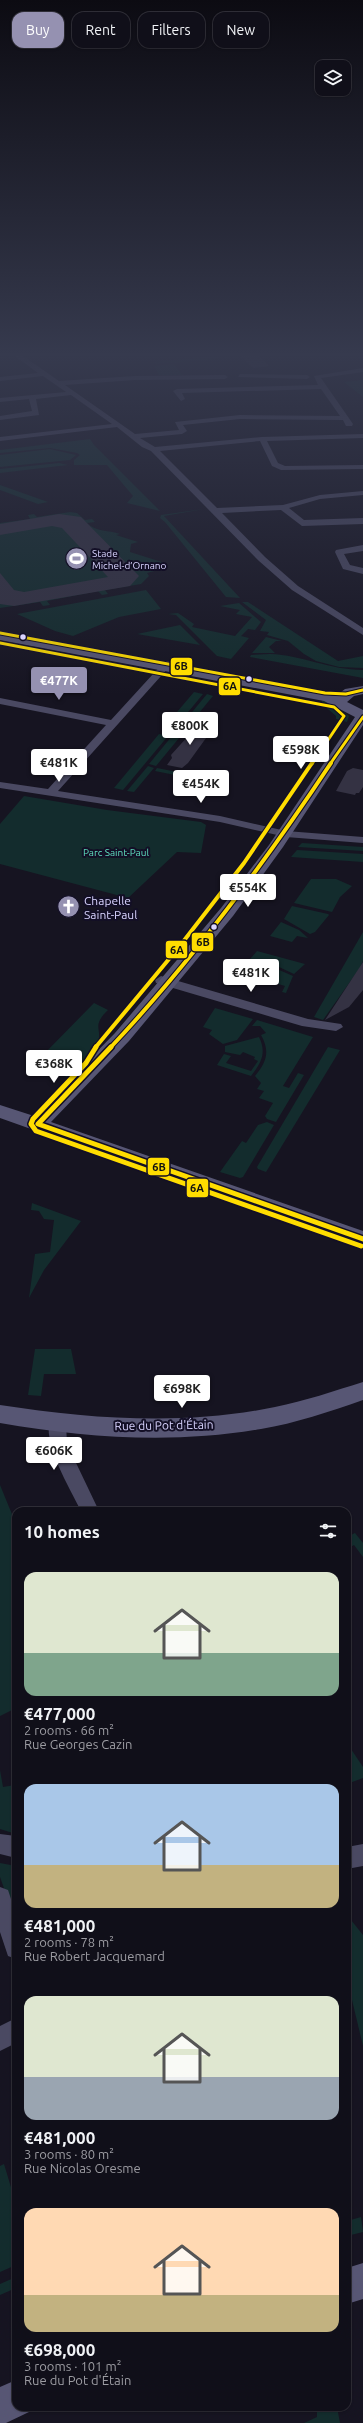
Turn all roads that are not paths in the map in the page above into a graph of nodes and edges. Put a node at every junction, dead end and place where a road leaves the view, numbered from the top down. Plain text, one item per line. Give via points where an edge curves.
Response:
1 (172, 469) edge
2 (363, 493) edge
3 (283, 507) junction
4 (216, 511) junction
5 (363, 521) edge
6 (363, 548) edge
7 (363, 571) edge
8 (363, 632) edge
9 (0, 634) edge
10 (166, 665) junction
11 (363, 690) edge
12 (0, 701) edge
13 (352, 708) edge
14 (113, 723) junction
15 (0, 785) edge
16 (50, 793) junction
17 (280, 832) junction
18 (363, 840) edge
19 (165, 981) junction
20 (336, 1027) dead end
21 (0, 1111) edge
22 (38, 1124) junction
23 (363, 1239) edge
24 (363, 1391) edge
25 (0, 1414) edge
26 (56, 1423) junction
27 (88, 1507) edge
28 (0, 1844) edge
29 (12, 1846) edge
30 (363, 1855) edge
31 (351, 1857) edge
32 (0, 1898) edge
33 (12, 1936) edge
34 (12, 2032) edge
35 (0, 2040) edge
36 (363, 2282) edge
37 (351, 2285) edge
38 (12, 2401) edge
39 (0, 2407) edge

1 - 4 street
2 - 3 street via 320,497
3 - 4 street
3 - 5 street via 302,523
4 - 8 street via 262,560 295,588
6 - 7 street via 340,550 346,567
9 - 10 street
10 - 13 street via 318,695
10 - 14 street
11 - 13 street
12 - 14 street
13 - 17 street via 356,724
14 - 16 street
15 - 16 street
16 - 17 street via 220,819
17 - 18 street
17 - 19 street
19 - 20 street via 307,1023
19 - 22 street via 122,1037
21 - 22 street
22 - 23 street
24 - 26 street, Rue du Pot d'Étain via 294,1412 245,1422 170,1427
25 - 26 street, Rue du Pot d'Étain
26 - 27 street via 58,1444
28 - 29 street
30 - 31 street
32 - 33 street
34 - 35 street
36 - 37 street
38 - 39 street

